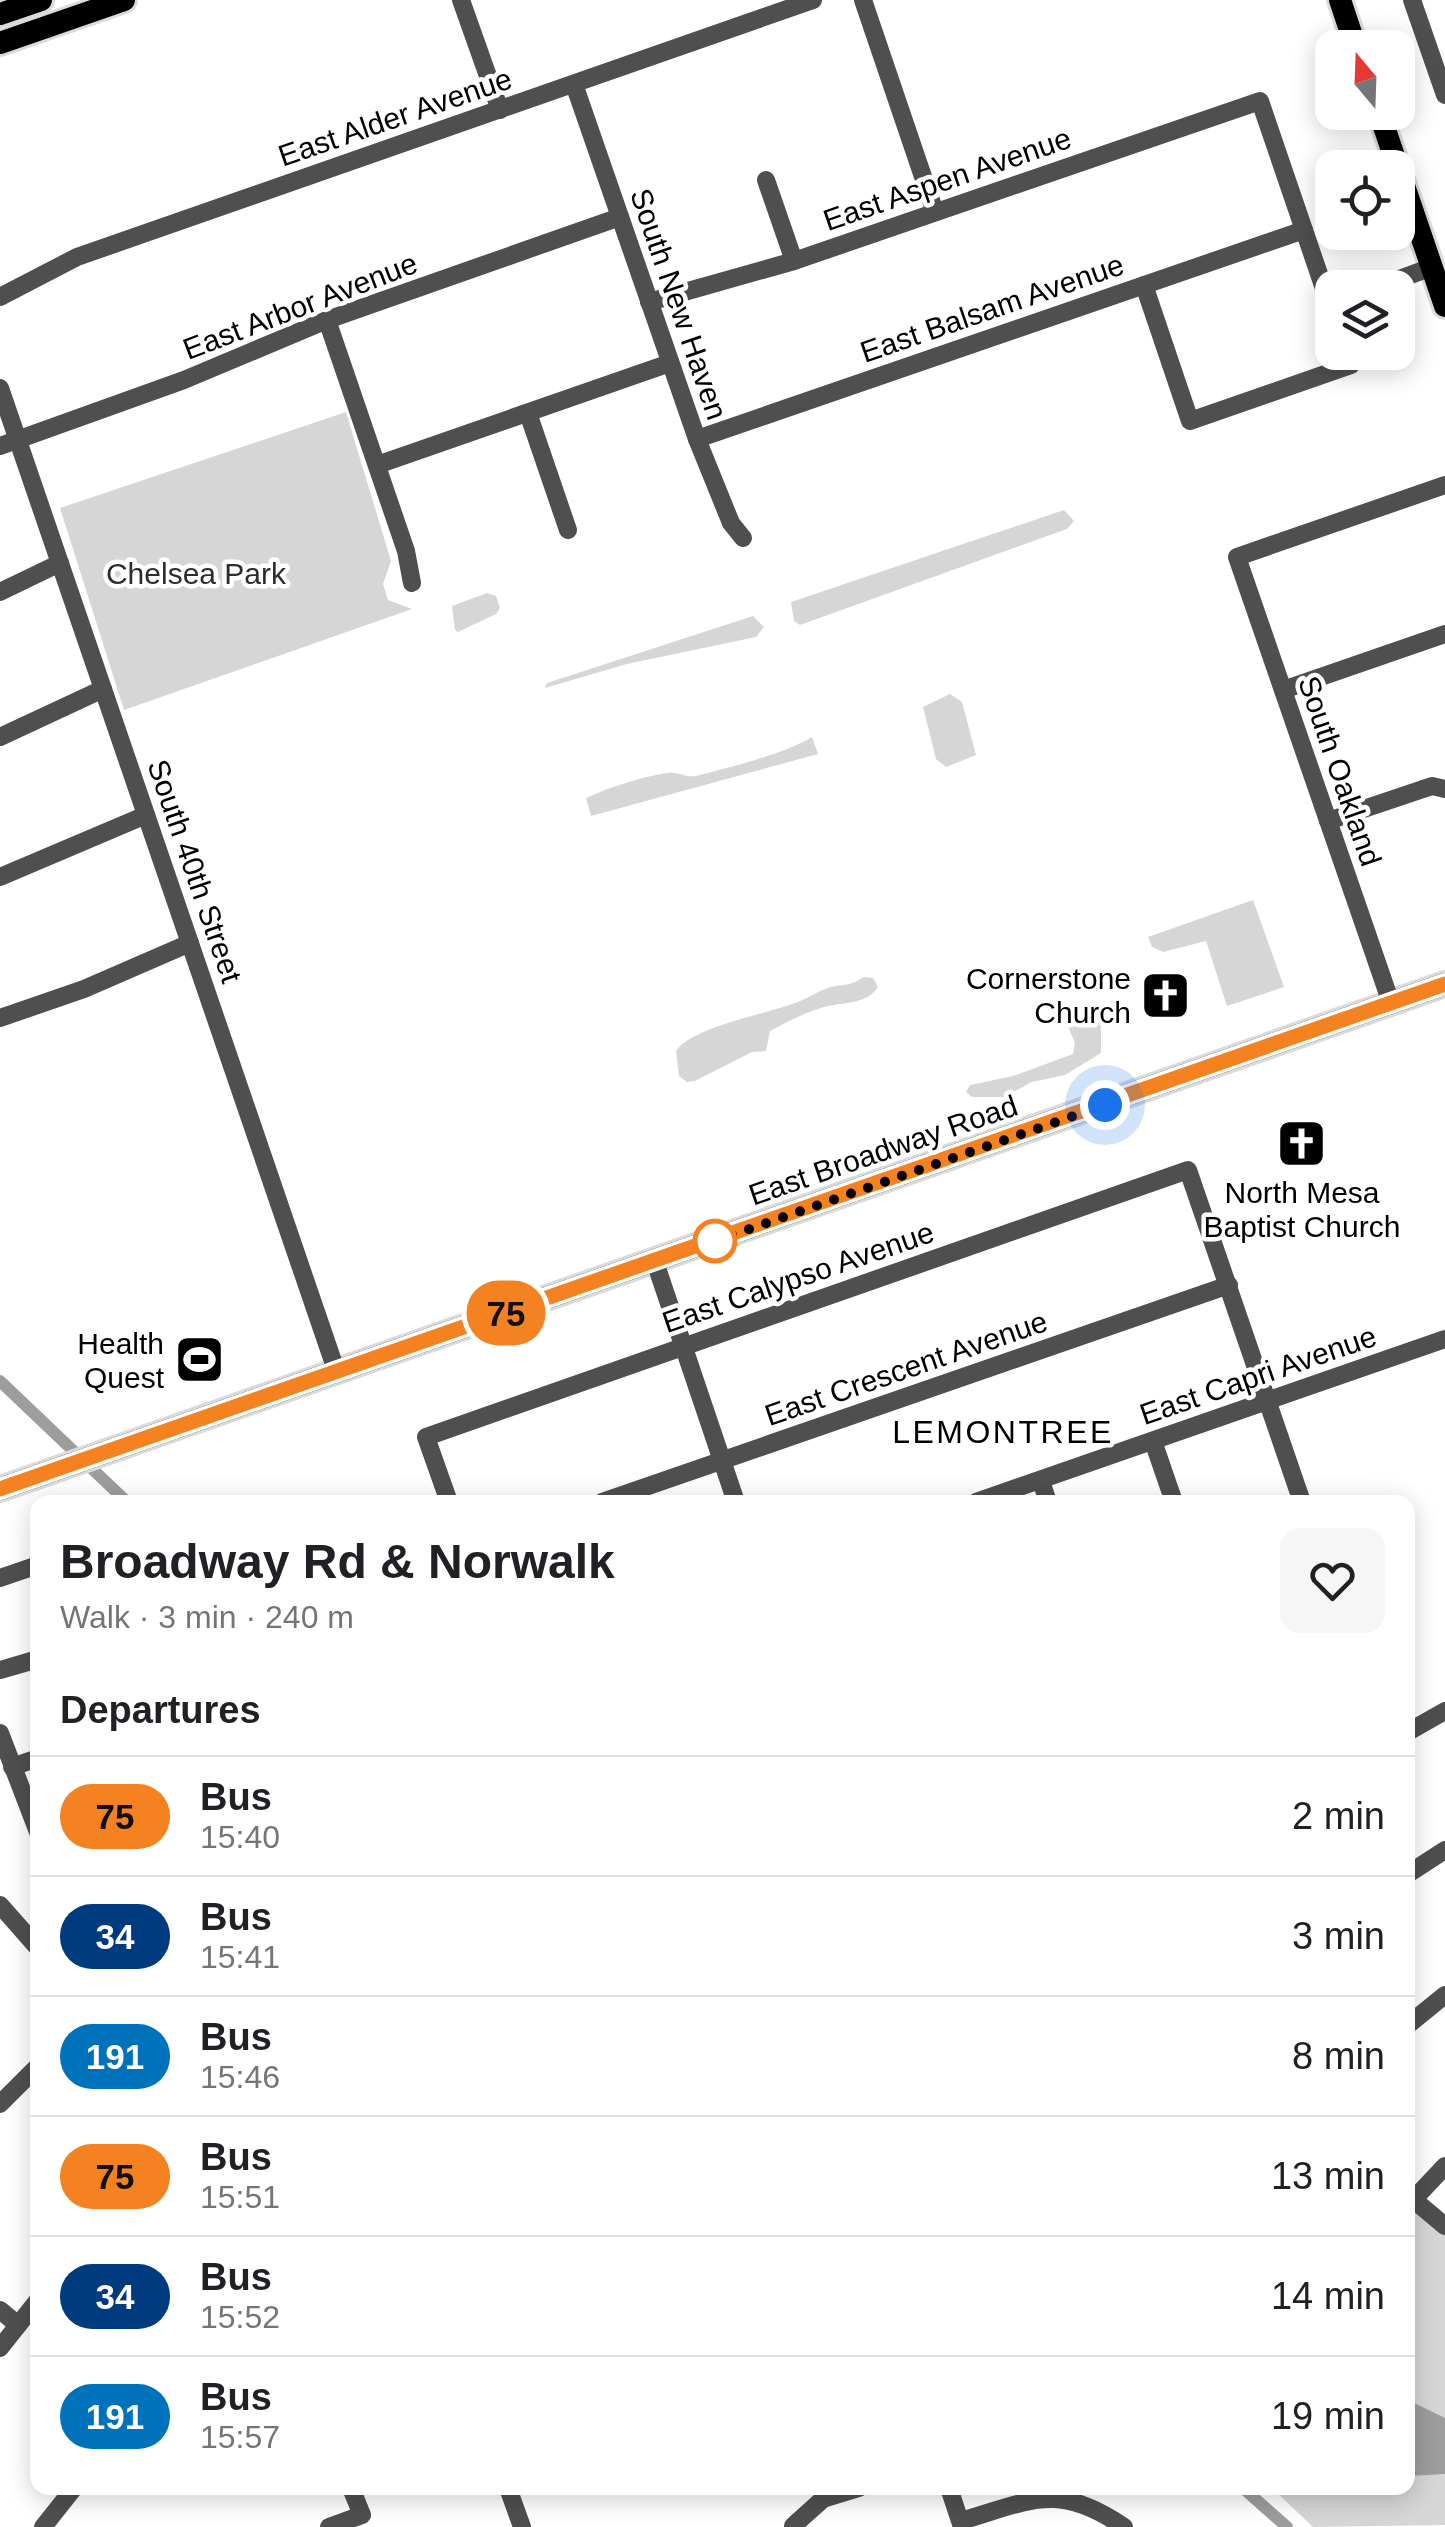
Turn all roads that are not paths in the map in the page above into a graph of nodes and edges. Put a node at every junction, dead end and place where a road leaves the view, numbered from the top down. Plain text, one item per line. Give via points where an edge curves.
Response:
1 (40, 0) edge
2 (124, 0) edge
3 (461, 0) edge
4 (813, 0) edge
5 (863, 0) edge
6 (1340, 0) edge
7 (1412, 0) edge
8 (0, 14) edge
9 (1350, 30) edge
10 (0, 43) edge
11 (574, 84) junction
12 (1445, 95) edge
13 (500, 110) junction
14 (1385, 130) edge
15 (766, 180) dead end
16 (935, 212) junction
17 (620, 217) junction
18 (1304, 230) junction
19 (794, 261) junction
20 (1432, 266) junction
21 (1319, 270) edge
22 (1415, 273) edge
23 (1144, 284) junction
24 (0, 297) edge
25 (649, 302) junction
26 (1445, 306) edge
27 (327, 320) junction
28 (670, 363) junction
29 (1321, 370) edge
30 (0, 388) edge
31 (528, 412) junction
32 (697, 439) junction
33 (9, 442) edge
34 (377, 465) junction
35 (1445, 485) edge
36 (568, 530) dead end
37 (742, 538) dead end
38 (60, 563) junction
39 (412, 584) dead end
40 (0, 592) edge
41 (1445, 634) edge
42 (103, 689) junction
43 (1283, 690) junction
44 (0, 737) edge
45 (1445, 789) edge
46 (146, 815) junction
47 (1328, 821) junction
48 (0, 877) edge
49 (190, 943) junction
50 (1445, 984) edge
51 (1391, 1003) junction
52 (0, 1018) edge
53 (654, 1262) junction
54 (1229, 1285) junction
55 (1445, 1339) edge
56 (684, 1346) junction
57 (337, 1373) junction
58 (1268, 1402) junction
59 (1153, 1441) junction
60 (722, 1461) junction
61 (1041, 1480) junction
62 (0, 1489) edge
63 (447, 1495) edge
64 (622, 1495) edge
65 (734, 1495) edge
66 (997, 1495) edge
67 (1046, 1495) edge
68 (1172, 1495) edge
69 (1300, 1495) edge
70 (30, 1569) edge
71 (0, 1578) edge
72 (30, 1661) edge
73 (0, 1670) edge
74 (1445, 1712) edge
75 (1415, 1728) edge
76 (0, 1733) edge
77 (30, 1761) edge
78 (12, 1767) junction
79 (30, 1812) edge
80 (1445, 1850) edge
81 (1415, 1869) edge
82 (0, 1905) edge
83 (30, 1939) edge
84 (1445, 1994) edge
85 (1415, 2019) edge
86 (30, 2074) edge
87 (0, 2104) edge
88 (1445, 2166) edge
89 (1415, 2193) edge
90 (1415, 2201) edge
91 (1445, 2226) edge
92 (0, 2310) edge
93 (30, 2310) edge
94 (18, 2325) junction
95 (0, 2348) edge
96 (68, 2495) edge
97 (354, 2495) edge
98 (511, 2495) edge
99 (838, 2495) edge
100 (952, 2495) edge
101 (961, 2524) edge
102 (794, 2526) edge
103 (43, 2527) edge
104 (329, 2527) edge
105 (522, 2527) edge
106 (1124, 2527) edge

1 - 8 main road
2 - 10 main road
3 - 13 street
4 - 11 street, East Alder Avenue
5 - 16 street
6 - 9 main road
7 - 12 street
11 - 13 street, East Alder Avenue
11 - 17 street, South New Haven
13 - 24 street, East Alder Avenue via 77,257
14 - 20 main road
15 - 19 street
16 - 18 street, East Aspen Avenue via 1260,100
16 - 19 street, East Aspen Avenue
17 - 25 street, South New Haven
17 - 27 street, East Arbor Avenue
18 - 21 street
18 - 23 street, East Balsam Avenue
19 - 25 street, East Aspen Avenue
20 - 22 street
20 - 26 main road
23 - 29 street via 1190,421
23 - 32 street, East Balsam Avenue
25 - 28 street, South New Haven
27 - 33 street, East Arbor Avenue
27 - 34 street
28 - 31 street
28 - 32 street, South New Haven
30 - 33 street, South 40th Street
31 - 34 street
31 - 36 street
32 - 37 street, South New Haven
33 - 38 street, South 40th Street
34 - 39 street
35 - 43 street, South Oakland via 1237,557
38 - 40 street
38 - 42 street, South 40th Street
41 - 43 street
42 - 44 street
42 - 46 street, South 40th Street
43 - 47 street, South Oakland
45 - 47 street via 1432,786
46 - 48 street
46 - 49 street, South 40th Street
47 - 51 street, South Oakland
49 - 52 street
49 - 57 street, South 40th Street
50 - 51 main road, East Broadway Road
51 - 53 main road, East Broadway Road
53 - 56 street
53 - 57 main road, East Broadway Road
54 - 56 street, East Calypso Avenue via 1188,1170
54 - 58 street
54 - 60 street, East Crescent Avenue
55 - 58 street, East Capri Avenue
56 - 60 street
56 - 63 street, East Calypso Avenue via 426,1437
57 - 62 main road, East Broadway Road
58 - 59 street, East Capri Avenue
58 - 69 street
59 - 61 street, East Capri Avenue
59 - 68 street
60 - 64 street, East Crescent Avenue
60 - 65 street
61 - 66 street, East Capri Avenue
61 - 67 street
70 - 71 street
72 - 73 street
74 - 75 street
76 - 78 street
77 - 78 street
78 - 79 street
80 - 81 street
82 - 83 street
84 - 85 street
86 - 87 street
88 - 89 street
90 - 91 street
92 - 94 street
93 - 94 street
94 - 95 street
96 - 103 street
97 - 104 street via 362,2515
98 - 105 street
99 - 102 street
100 - 101 street
101 - 106 street via 1057,2498 1089,2503

